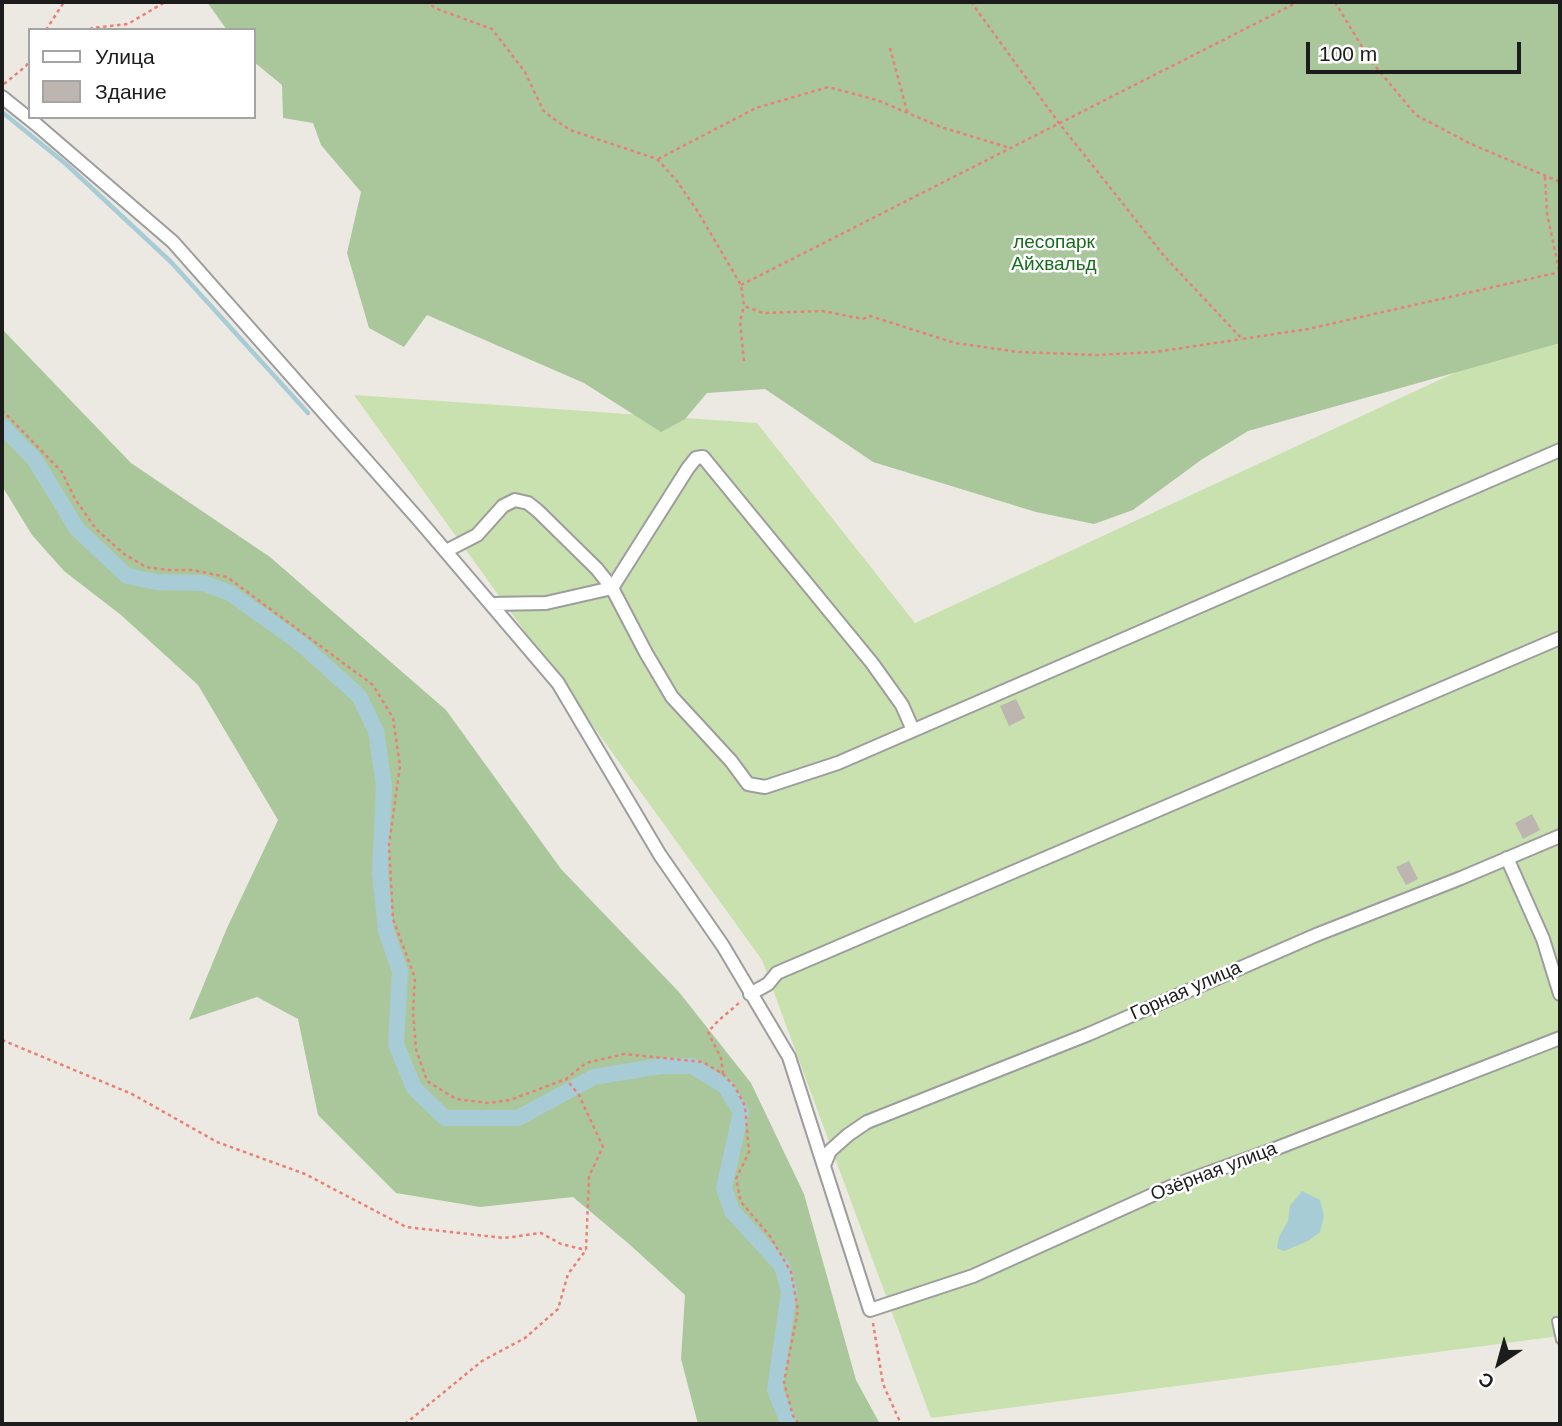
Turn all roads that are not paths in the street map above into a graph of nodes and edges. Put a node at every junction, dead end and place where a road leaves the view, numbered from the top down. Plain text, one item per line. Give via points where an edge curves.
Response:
1 (2, 97) edge
2 (28, 118) edge
3 (30, 119) edge
4 (1560, 450) edge
5 (446, 551) junction
6 (612, 587) junction
7 (491, 604) junction
8 (1560, 638) edge
9 (913, 730) junction
10 (1560, 836) edge
11 (1507, 858) junction
12 (750, 994) junction
13 (1560, 994) edge
14 (1560, 1038) edge
15 (825, 1163) junction
16 (1556, 1321) dead end
17 (1560, 1340) edge

1 - 2 street
3 - 5 street via 173,242
4 - 9 street
5 - 6 street via 477,535 503,506 515,500 538,511
5 - 7 street
6 - 7 street via 546,603
6 - 9 street via 672,697 748,784 765,787 838,763
6 - 9 street via 688,468 696,458 704,457 872,663 902,705
7 - 12 street via 558,683 660,855
8 - 12 street via 777,973
10 - 11 street, Горная улица
11 - 13 street via 1543,939
11 - 15 street, Горная улица via 867,1122 830,1151
12 - 15 street via 789,1057
14 - 15 street, Озёрная улица via 1170,1187 973,1276 870,1310
16 - 17 lane

